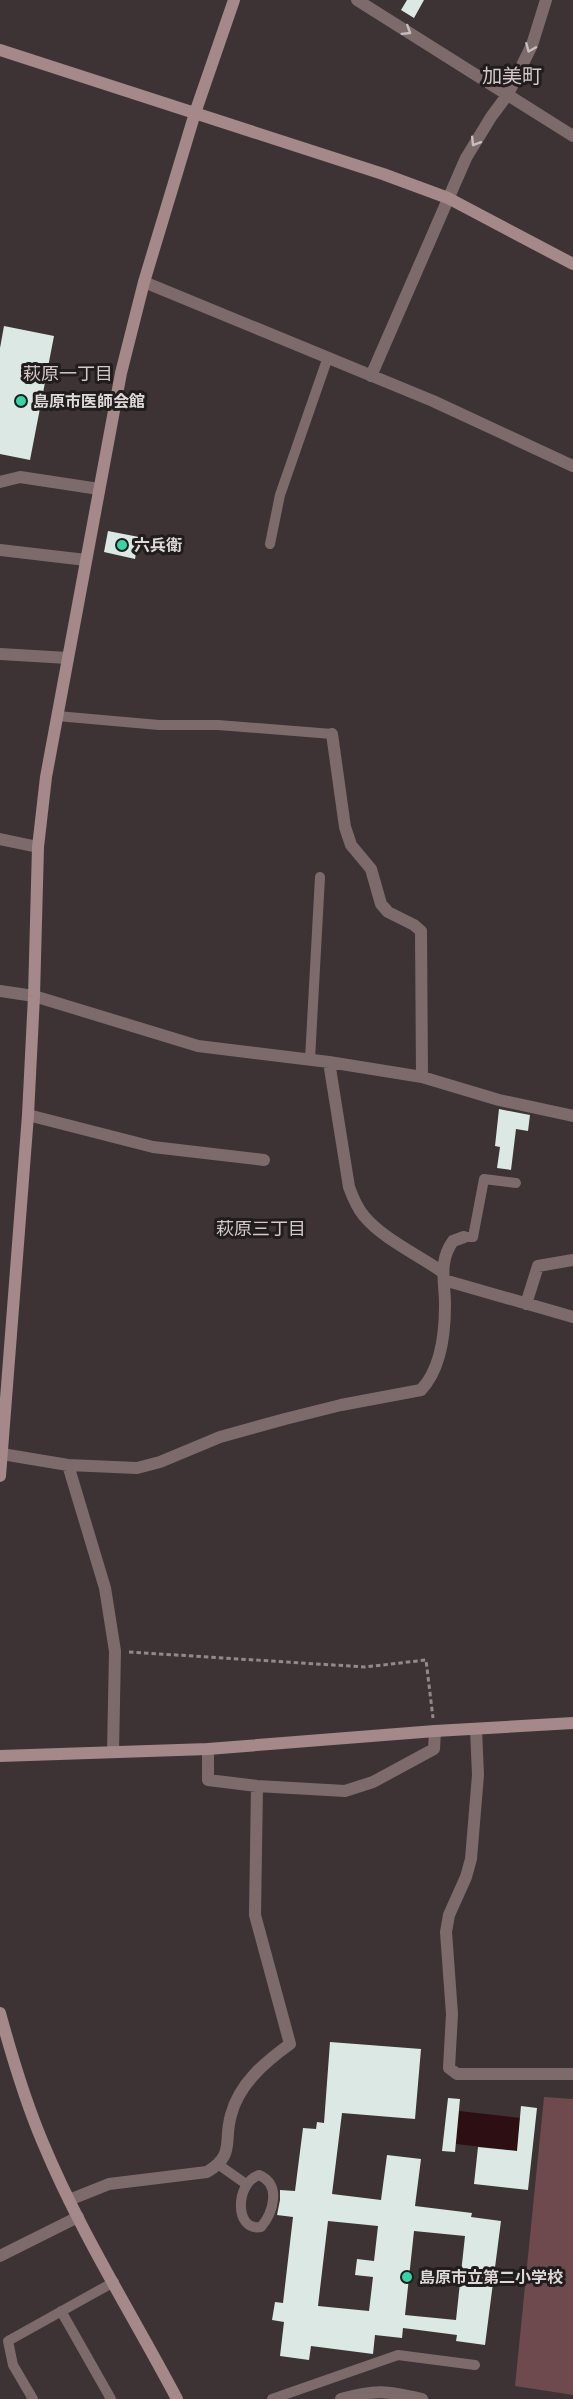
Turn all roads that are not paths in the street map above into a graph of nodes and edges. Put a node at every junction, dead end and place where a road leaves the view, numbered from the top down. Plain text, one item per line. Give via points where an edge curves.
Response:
1 (234, 0) edge
2 (357, 0) edge
3 (546, 0) edge
4 (0, 50) edge
5 (508, 94) junction
6 (195, 113) junction
7 (573, 136) edge
8 (448, 198) junction
9 (573, 264) edge
10 (144, 282) junction
11 (328, 357) junction
12 (371, 376) junction
13 (573, 466) edge
14 (0, 482) edge
15 (99, 489) junction
16 (270, 544) dead end
17 (0, 550) edge
18 (86, 560) junction
19 (0, 654) edge
20 (68, 658) junction
21 (57, 716) junction
22 (332, 734) joint
23 (0, 839) edge
24 (38, 847) junction
25 (320, 877) dead end
26 (0, 991) edge
27 (34, 996) junction
28 (310, 1059) junction
29 (329, 1062) junction
30 (422, 1077) junction
31 (28, 1115) junction
32 (573, 1116) edge
33 (264, 1160) dead end
34 (516, 1183) dead end
35 (464, 1237) joint
36 (573, 1260) edge
37 (443, 1275) junction
38 (526, 1304) junction
39 (573, 1317) edge
40 (3, 1408) edge
41 (2, 1454) junction
42 (68, 1465) junction
43 (0, 1476) edge
44 (573, 1723) edge
45 (476, 1729) junction
46 (435, 1731) junction
47 (208, 1749) junction
48 (113, 1752) junction
49 (0, 1756) edge
50 (257, 1786) junction
51 (0, 2013) edge
52 (573, 2074) edge
53 (219, 2164) junction
54 (246, 2184) junction
55 (69, 2200) junction
56 (78, 2217) junction
57 (0, 2256) edge
58 (114, 2282) junction
59 (62, 2311) junction
60 (475, 2365) dead end
61 (400, 2396) edge
62 (172, 2397) edge
63 (33, 2399) edge
64 (111, 2399) edge
65 (272, 2399) edge
66 (341, 2399) edge
67 (422, 2399) edge

1 - 6 street
2 -> 5 street
3 -> 5 street via 532,45
4 - 6 street
5 - 7 street
5 -> 8 street via 466,158
6 - 8 street
6 - 10 street
8 - 9 street
8 - 12 street
10 - 11 street
10 - 15 street via 121,373
11 - 12 street
11 - 16 lane via 280,495
12 - 13 street
14 - 15 street via 20,477
15 - 18 street
17 - 18 street
18 - 20 street
19 - 20 street
20 - 21 street
21 - 22 lane
21 - 24 street
22 - 30 street via 351,845 371,869 381,904 421,931
23 - 24 street
24 - 27 street
25 - 28 lane
26 - 27 street
27 - 28 street via 198,1046
27 - 31 street
28 - 29 street
29 - 30 street
29 - 37 street via 349,1188 356,1203 376,1228
30 - 32 street via 499,1100
31 - 33 street via 153,1147
31 - 40 street
34 - 35 lane via 484,1179 473,1237
35 - 37 street via 448,1248
36 - 38 street via 538,1266
37 - 38 street
37 - 42 street via 445,1306 439,1355 422,1390 285,1419 220,1437 137,1468
38 - 39 street
40 - 41 street
41 - 42 street
41 - 43 street
42 - 48 street via 105,1588 115,1651
44 - 45 street
45 - 46 street
45 - 52 street via 478,1775 471,1859 446,1932 452,2014 449,2068 457,2074
46 - 47 street
46 - 50 street via 434,1749 356,1788 328,1791
47 - 48 street
47 - 50 street via 208,1780
48 - 49 street
50 - 53 street via 255,1915 290,2044 268,2060 241,2092 231,2115 226,2153
51 - 55 street via 28,2106
53 - 54 lane
53 - 55 street via 207,2172 109,2184
54 - 54 lane via 259,2175 271,2184 271,2214 261,2228 254,2229 244,2217 241,2200
55 - 56 street
56 - 57 street
56 - 58 street
58 - 59 lane
58 - 62 street
59 - 63 lane via 8,2341 13,2365
59 - 64 lane
60 - 65 lane via 398,2355
61 - 66 street via 369,2391
61 - 67 street

